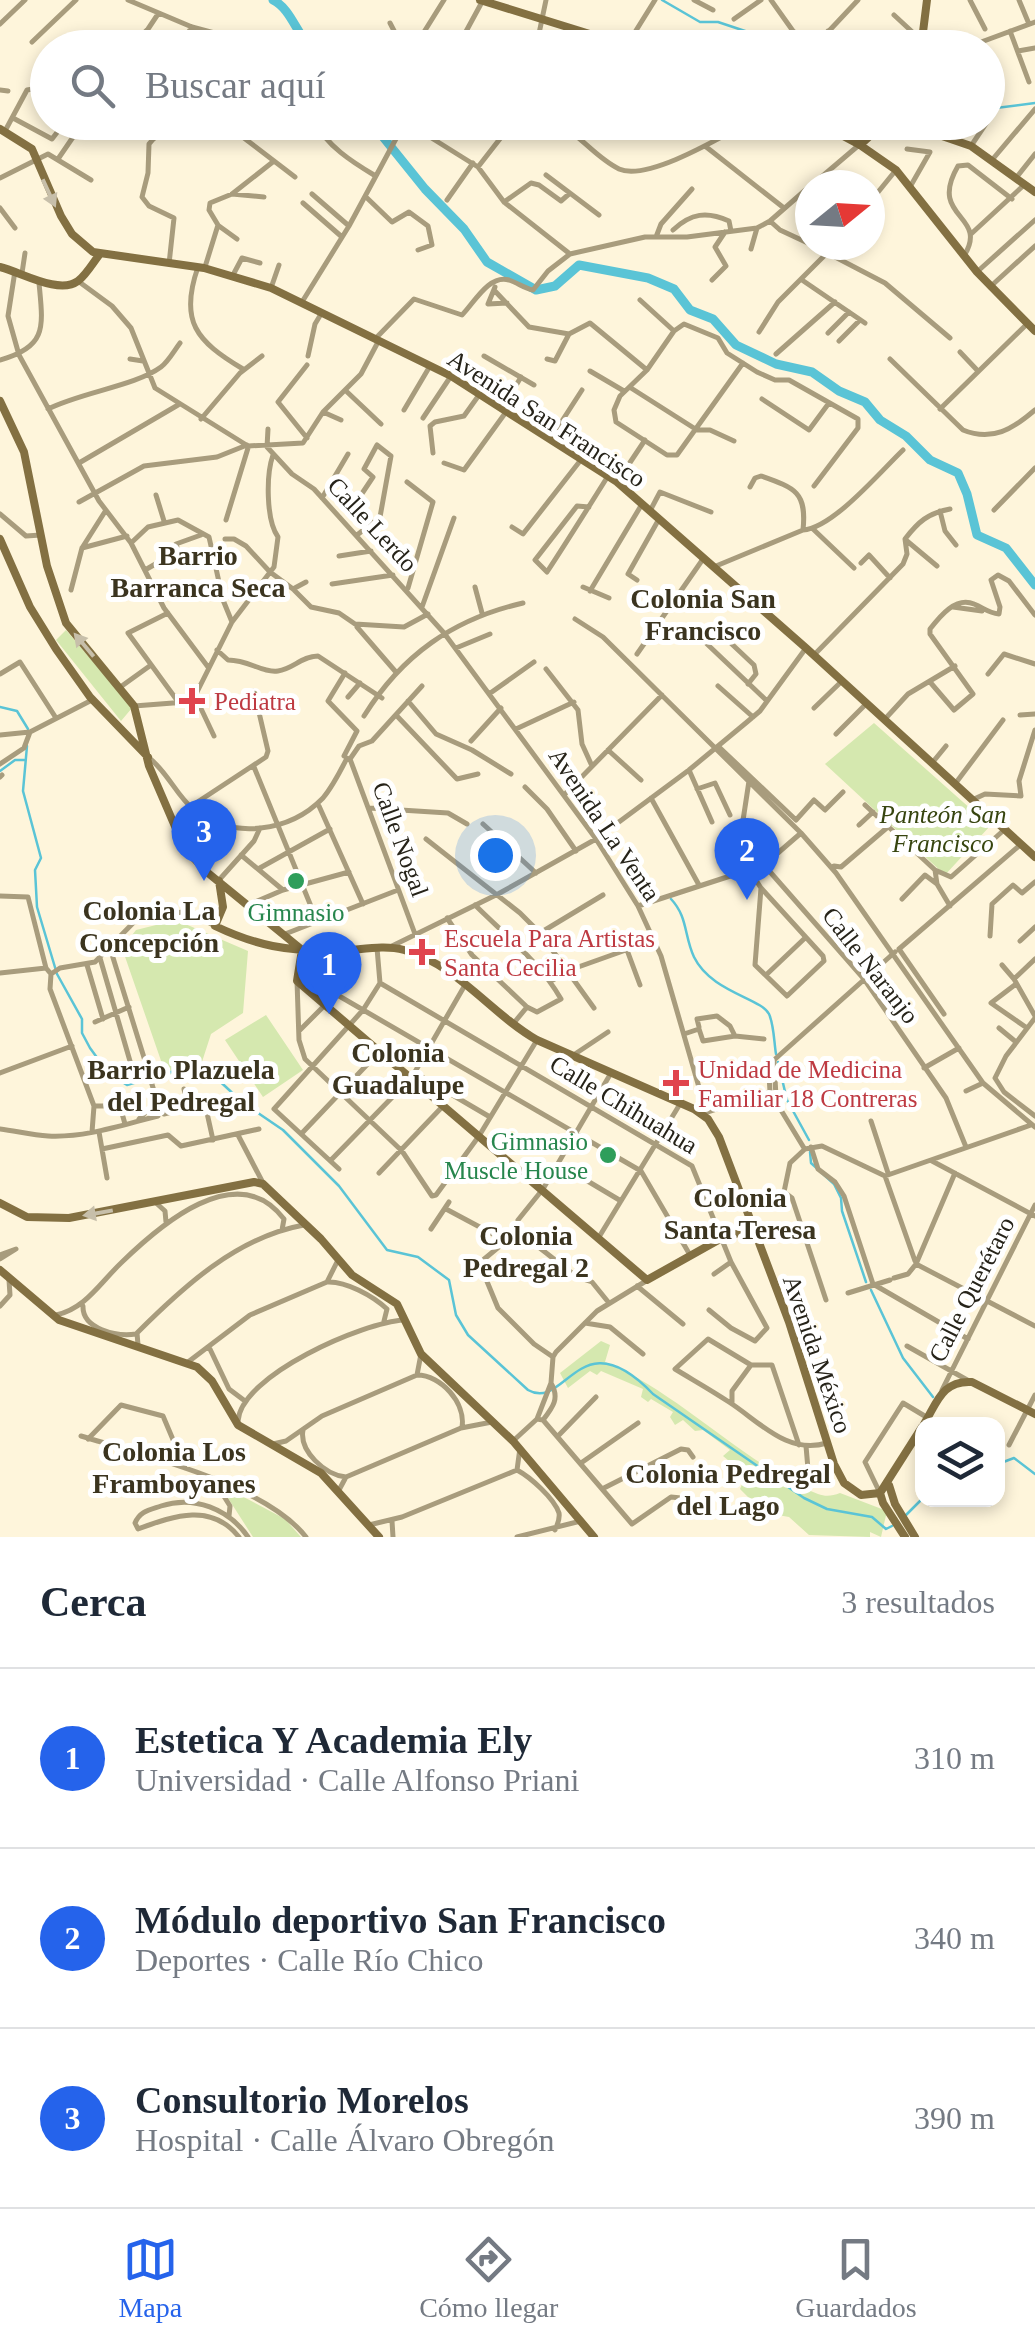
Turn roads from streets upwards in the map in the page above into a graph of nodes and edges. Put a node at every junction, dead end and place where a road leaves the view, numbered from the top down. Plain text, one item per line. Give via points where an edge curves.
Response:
1 (25, 0) edge
2 (76, 0) edge
3 (128, 0) edge
4 (444, 0) edge
5 (482, 0) edge
6 (546, 0) edge
7 (655, 0) edge
8 (694, 0) edge
9 (761, 0) edge
10 (771, 0) edge
11 (858, 0) edge
12 (927, 0) edge
13 (970, 0) edge
14 (1019, 0) edge
15 (713, 10) dead end
16 (158, 14) junction
17 (894, 15) dead end
18 (542, 20) junction
19 (734, 20) dead end
20 (390, 23) dead end
21 (1032, 23) edge
22 (0, 24) edge
23 (192, 27) junction
24 (45, 30) edge
25 (147, 30) edge
26 (190, 30) edge
27 (204, 30) edge
28 (394, 30) edge
29 (425, 30) edge
30 (466, 30) edge
31 (540, 30) edge
32 (574, 30) edge
33 (638, 30) edge
34 (792, 30) edge
35 (829, 30) edge
36 (908, 30) edge
37 (923, 30) edge
38 (985, 30) dead end
39 (1010, 30) junction
40 (1005, 32) edge
41 (1035, 48) edge
42 (1018, 52) junction
43 (1029, 82) dead end
44 (30, 90) edge
45 (1035, 110) edge
46 (12, 117) junction
47 (30, 127) edge
48 (2, 130) edge
49 (71, 140) edge
50 (153, 140) edge
51 (246, 140) edge
52 (331, 140) edge
53 (394, 140) edge
54 (435, 140) edge
55 (498, 140) edge
56 (584, 140) edge
57 (716, 140) edge
58 (852, 140) edge
59 (865, 140) edge
60 (954, 140) edge
61 (976, 140) edge
62 (860, 144) junction
63 (705, 146) junction
64 (972, 146) junction
65 (907, 148) dead end
66 (1035, 154) edge
67 (58, 158) junction
68 (35, 159) junction
69 (992, 160) junction
70 (274, 162) junction
71 (476, 165) junction
72 (829, 170) edge
73 (896, 170) junction
74 (546, 174) dead end
75 (374, 176) junction
76 (296, 177) dead end
77 (0, 178) edge
78 (1016, 178) junction
79 (91, 180) dead end
80 (885, 184) edge
81 (1024, 184) junction
82 (910, 187) junction
83 (692, 189) dead end
84 (1035, 192) edge
85 (232, 194) junction
86 (312, 194) dead end
87 (570, 194) junction
88 (364, 196) junction
89 (264, 197) dead end
90 (795, 199) edge
91 (1012, 199) junction
92 (447, 200) dead end
93 (504, 202) junction
94 (303, 203) dead end
95 (0, 208) edge
96 (784, 208) junction
97 (599, 214) dead end
98 (1035, 220) edge
99 (770, 221) junction
100 (218, 225) junction
101 (348, 226) junction
102 (15, 228) dead end
103 (757, 228) junction
104 (673, 230) dead end
105 (728, 232) junction
106 (971, 234) junction
107 (656, 236) junction
108 (342, 237) junction
109 (795, 237) edge
110 (237, 239) dead end
111 (1035, 246) edge
112 (751, 249) dead end
113 (418, 250) dead end
114 (25, 253) dead end
115 (570, 254) junction
116 (99, 255) junction
117 (964, 256) junction
118 (821, 260) edge
119 (842, 260) edge
120 (260, 263) dead end
121 (170, 264) junction
122 (280, 266) dead end
123 (0, 267) edge
124 (201, 268) junction
125 (19, 272) junction
126 (976, 272) junction
127 (233, 275) junction
128 (39, 279) junction
129 (498, 280) junction
130 (712, 280) dead end
131 (802, 280) junction
132 (78, 281) junction
133 (990, 287) junction
134 (271, 288) junction
135 (494, 290) junction
136 (640, 300) dead end
137 (301, 302) junction
138 (835, 302) junction
139 (507, 303) junction
140 (849, 312) junction
141 (322, 314) junction
142 (4, 317) edge
143 (1028, 323) junction
144 (145, 325) dead end
145 (674, 331) junction
146 (1035, 331) edge
147 (759, 332) dead end
148 (134, 333) junction
149 (828, 333) dead end
150 (568, 334) junction
151 (950, 338) dead end
152 (376, 341) junction
153 (839, 341) dead end
154 (180, 343) dead end
155 (960, 352) dead end
156 (776, 354) dead end
157 (19, 355) junction
158 (262, 356) dead end
159 (308, 356) dead end
160 (484, 356) dead end
161 (130, 359) dead end
162 (547, 359) dead end
163 (890, 359) dead end
164 (0, 360) edge
165 (143, 361) junction
166 (743, 363) junction
167 (308, 365) dead end
168 (430, 366) junction
169 (243, 369) junction
170 (646, 370) junction
171 (977, 370) junction
172 (590, 371) dead end
173 (148, 375) junction
174 (450, 376) junction
175 (521, 377) junction
176 (534, 385) dead end
177 (628, 389) junction
178 (345, 390) junction
179 (582, 390) dead end
180 (479, 395) junction
181 (762, 399) dead end
182 (0, 401) edge
183 (829, 402) junction
184 (178, 404) junction
185 (940, 408) junction
186 (48, 409) junction
187 (504, 409) junction
188 (404, 410) dead end
189 (1035, 410) edge
190 (324, 412) junction
191 (423, 418) dead end
192 (201, 419) junction
193 (341, 420) dead end
194 (381, 424) dead end
195 (268, 429) dead end
196 (697, 430) junction
197 (307, 438) junction
198 (645, 440) junction
199 (549, 441) junction
200 (734, 441) dead end
201 (248, 445) junction
202 (267, 446) junction
203 (903, 450) dead end
204 (433, 453) dead end
205 (273, 454) junction
206 (348, 454) dead end
207 (580, 460) junction
208 (79, 463) junction
209 (444, 463) dead end
210 (1035, 468) edge
211 (610, 480) junction
212 (408, 482) dead end
213 (814, 486) dead end
214 (750, 487) dead end
215 (95, 494) junction
216 (156, 495) dead end
217 (322, 498) junction
218 (357, 500) dead end
219 (78, 502) dead end
220 (642, 504) junction
221 (588, 507) junction
222 (950, 509) dead end
223 (106, 510) junction
224 (994, 510) dead end
225 (940, 511) junction
226 (650, 512) junction
227 (711, 512) dead end
228 (0, 514) edge
229 (454, 518) dead end
230 (659, 519) junction
231 (226, 520) dead end
232 (164, 522) junction
233 (512, 527) dead end
234 (813, 529) junction
235 (803, 530) junction
236 (360, 533) junction
237 (41, 535) junction
238 (205, 536) junction
239 (0, 539) edge
240 (225, 539) dead end
241 (905, 539) junction
242 (129, 540) junction
243 (956, 545) dead end
244 (82, 548) junction
245 (371, 551) junction
246 (339, 556) dead end
247 (704, 559) junction
248 (937, 566) dead end
249 (713, 567) junction
250 (145, 570) junction
251 (270, 572) junction
252 (393, 575) junction
253 (890, 578) junction
254 (638, 580) dead end
255 (151, 582) junction
256 (306, 582) dead end
257 (332, 584) dead end
258 (475, 587) dead end
259 (583, 587) dead end
260 (293, 589) junction
261 (71, 590) dead end
262 (408, 590) junction
263 (590, 591) junction
264 (115, 594) dead end
265 (609, 598) dead end
266 (523, 604) dead end
267 (422, 607) junction
268 (168, 613) junction
269 (428, 614) junction
270 (1035, 614) edge
271 (482, 616) junction
272 (575, 619) dead end
273 (232, 622) junction
274 (355, 624) junction
275 (444, 634) junction
276 (490, 634) dead end
277 (455, 649) junction
278 (217, 650) junction
279 (810, 652) junction
280 (637, 654) dead end
281 (534, 662) dead end
282 (1035, 664) edge
283 (151, 666) junction
284 (208, 666) junction
285 (955, 666) junction
286 (546, 669) dead end
287 (395, 672) junction
288 (346, 673) junction
289 (0, 674) edge
290 (988, 674) dead end
291 (842, 681) junction
292 (930, 682) junction
293 (360, 683) junction
294 (748, 684) junction
295 (422, 686) dead end
296 (718, 686) dead end
297 (119, 688) junction
298 (254, 691) dead end
299 (489, 694) junction
300 (194, 696) junction
301 (662, 696) junction
302 (348, 697) dead end
303 (379, 698) junction
304 (94, 699) junction
305 (408, 701) junction
306 (767, 701) junction
307 (178, 702) junction
308 (574, 702) junction
309 (867, 703) junction
310 (134, 706) junction
311 (500, 708) junction
312 (814, 708) dead end
313 (1035, 711) edge
314 (396, 715) junction
315 (1020, 715) dead end
316 (364, 716) dead end
317 (753, 717) junction
318 (56, 718) junction
319 (884, 719) junction
320 (1003, 720) dead end
321 (138, 721) junction
322 (516, 729) junction
323 (1035, 730) edge
324 (122, 731) junction
325 (30, 732) junction
326 (0, 734) edge
327 (836, 734) dead end
328 (214, 736) dead end
329 (471, 741) dead end
330 (946, 746) dead end
331 (718, 748) junction
332 (608, 750) junction
333 (148, 757) junction
334 (347, 758) junction
335 (932, 763) junction
336 (0, 764) edge
337 (592, 766) junction
338 (254, 767) junction
339 (690, 770) junction
340 (478, 774) dead end
341 (512, 774) dead end
342 (640, 780) dead end
343 (749, 781) junction
344 (955, 784) junction
345 (525, 787) dead end
346 (698, 789) junction
347 (842, 792) dead end
348 (564, 794) junction
349 (651, 798) junction
350 (972, 800) junction
351 (196, 803) dead end
352 (318, 806) dead end
353 (865, 806) dead end
354 (368, 808) junction
355 (873, 812) junction
356 (730, 815) dead end
357 (712, 822) dead end
358 (467, 824) dead end
359 (484, 824) dead end
360 (279, 825) junction
361 (859, 826) dead end
362 (888, 826) junction
363 (260, 828) junction
364 (330, 830) junction
365 (1004, 830) junction
366 (801, 833) junction
367 (426, 839) dead end
368 (596, 839) junction
369 (1020, 844) junction
370 (576, 850) junction
371 (288, 853) junction
372 (241, 855) junction
373 (1035, 857) edge
374 (764, 865) junction
375 (834, 866) dead end
376 (258, 869) junction
377 (935, 870) junction
378 (750, 871) junction
379 (349, 872) junction
380 (536, 873) junction
381 (219, 881) junction
382 (1035, 882) edge
383 (302, 884) junction
384 (937, 884) junction
385 (700, 886) junction
386 (761, 888) junction
387 (283, 890) junction
388 (398, 890) junction
389 (498, 894) junction
390 (604, 895) dead end
391 (0, 896) edge
392 (902, 899) dead end
393 (362, 904) junction
394 (476, 904) junction
395 (248, 905) junction
396 (638, 906) junction
397 (950, 906) junction
398 (447, 918) junction
399 (316, 922) junction
400 (214, 926) junction
401 (1035, 927) edge
402 (284, 934) junction
403 (414, 934) junction
404 (540, 934) junction
405 (990, 936) dead end
406 (805, 938) junction
407 (654, 940) junction
408 (1020, 940) dead end
409 (389, 947) junction
410 (110, 948) junction
411 (377, 948) junction
412 (627, 950) junction
413 (897, 950) junction
414 (334, 951) junction
415 (299, 952) junction
416 (100, 958) junction
417 (1035, 959) edge
418 (87, 965) junction
419 (1002, 965) dead end
420 (53, 970) junction
421 (567, 972) junction
422 (0, 973) edge
423 (766, 975) junction
424 (864, 980) junction
425 (1015, 981) junction
426 (298, 982) junction
427 (551, 982) junction
428 (380, 983) junction
429 (466, 983) junction
430 (640, 985) dead end
431 (338, 995) junction
432 (326, 1004) junction
433 (527, 1006) junction
434 (130, 1007) junction
435 (594, 1008) dead end
436 (363, 1010) junction
437 (116, 1014) junction
438 (944, 1014) dead end
439 (1035, 1017) edge
440 (104, 1019) junction
441 (94, 1022) dead end
442 (444, 1022) junction
443 (513, 1024) junction
444 (352, 1026) junction
445 (998, 1028) dead end
446 (1027, 1028) junction
447 (699, 1029) junction
448 (299, 1031) junction
449 (608, 1032) dead end
450 (684, 1034) junction
451 (735, 1036) junction
452 (764, 1038) dead end
453 (538, 1040) junction
454 (1016, 1042) junction
455 (72, 1046) junction
456 (430, 1047) junction
457 (959, 1048) junction
458 (380, 1051) junction
459 (572, 1056) junction
460 (522, 1066) junction
461 (132, 1068) dead end
462 (147, 1068) junction
463 (312, 1068) junction
464 (924, 1068) junction
465 (0, 1073) edge
466 (611, 1073) junction
467 (413, 1075) junction
468 (123, 1078) dead end
469 (983, 1082) junction
470 (184, 1089) dead end
471 (508, 1091) junction
472 (966, 1091) dead end
473 (339, 1094) junction
474 (773, 1094) junction
475 (156, 1101) junction
476 (680, 1104) junction
477 (94, 1106) junction
478 (444, 1106) junction
479 (188, 1108) junction
480 (593, 1108) junction
481 (701, 1114) junction
482 (161, 1115) junction
483 (1035, 1116) edge
484 (491, 1118) junction
485 (137, 1121) junction
486 (369, 1121) junction
487 (871, 1122) dead end
488 (125, 1124) junction
489 (1033, 1126) edge
490 (0, 1128) edge
491 (259, 1130) dead end
492 (96, 1132) junction
493 (302, 1132) junction
494 (238, 1134) junction
495 (577, 1134) junction
496 (480, 1136) junction
497 (213, 1140) junction
498 (656, 1144) junction
499 (966, 1147) junction
500 (102, 1148) junction
501 (808, 1148) junction
502 (402, 1151) junction
503 (331, 1160) junction
504 (930, 1160) junction
505 (558, 1164) junction
506 (339, 1169) dead end
507 (640, 1170) junction
508 (379, 1173) dead end
509 (956, 1173) junction
510 (886, 1175) junction
511 (107, 1178) dead end
512 (263, 1184) junction
513 (543, 1190) junction
514 (784, 1192) junction
515 (742, 1196) junction
516 (155, 1202) junction
517 (622, 1202) junction
518 (1, 1204) edge
519 (1035, 1205) edge
520 (1033, 1215) edge
521 (518, 1220) dead end
522 (165, 1225) junction
523 (307, 1225) junction
524 (753, 1228) junction
525 (431, 1229) dead end
526 (282, 1230) junction
527 (600, 1237) junction
528 (722, 1238) junction
529 (504, 1240) junction
530 (690, 1256) junction
531 (338, 1260) junction
532 (732, 1262) junction
533 (916, 1264) junction
534 (4, 1274) edge
535 (714, 1274) dead end
536 (647, 1280) junction
537 (326, 1282) junction
538 (873, 1284) junction
539 (637, 1286) junction
540 (848, 1292) dead end
541 (826, 1300) dead end
542 (987, 1301) junction
543 (83, 1303) junction
544 (609, 1303) junction
545 (0, 1306) edge
546 (802, 1308) dead end
547 (709, 1310) dead end
548 (786, 1313) junction
549 (53, 1316) junction
550 (407, 1319) junction
551 (384, 1320) junction
552 (586, 1322) junction
553 (682, 1324) dead end
554 (1035, 1326) edge
555 (137, 1334) junction
556 (968, 1339) junction
557 (906, 1346) dead end
558 (209, 1347) junction
559 (138, 1348) junction
560 (421, 1354) junction
561 (643, 1354) dead end
562 (552, 1357) junction
563 (191, 1360) junction
564 (751, 1365) junction
565 (952, 1371) junction
566 (417, 1375) junction
567 (972, 1382) junction
568 (551, 1386) junction
569 (942, 1390) junction
570 (1035, 1395) edge
571 (596, 1397) dead end
572 (245, 1401) junction
573 (732, 1404) junction
574 (1031, 1412) edge
575 (918, 1417) edge
576 (928, 1417) edge
577 (540, 1420) junction
578 (493, 1422) junction
579 (638, 1423) dead end
580 (238, 1425) junction
581 (462, 1428) junction
582 (303, 1430) junction
583 (558, 1436) junction
584 (915, 1440) edge
585 (828, 1443) junction
586 (270, 1444) junction
587 (516, 1445) junction
588 (1009, 1445) dead end
589 (803, 1446) junction
590 (692, 1458) dead end
591 (581, 1463) junction
592 (187, 1470) junction
593 (516, 1470) junction
594 (825, 1475) dead end
595 (346, 1476) junction
596 (212, 1479) junction
597 (889, 1484) junction
598 (602, 1489) junction
599 (340, 1490) junction
600 (880, 1492) junction
601 (681, 1498) dead end
602 (891, 1506) junction
603 (227, 1519) junction
604 (392, 1521) junction
605 (581, 1521) junction
606 (369, 1525) junction
607 (556, 1530) junction
608 (904, 1531) edge
609 (239, 1537) edge
610 (248, 1537) edge
611 (306, 1537) edge
612 (379, 1537) edge
613 (393, 1537) edge
614 (517, 1537) edge
615 (594, 1537) edge
616 (915, 1537) edge

1 - 22 street
2 - 24 street
3 - 16 street
4 - 29 street
5 - 18 street
5 - 30 street
6 - 18 street
7 - 33 street
8 - 15 street
9 - 19 street
10 - 34 street
11 - 35 street
12 - 37 street
13 - 38 street
14 - 21 street
16 - 23 street
16 - 25 street
17 - 36 street
18 - 31 street
18 - 32 street
20 - 28 street
21 - 39 street
23 - 26 street
23 - 27 street
39 - 40 street
39 - 42 street
41 - 42 street
42 - 43 street
44 - 46 street
45 - 69 street
46 - 47 street
46 - 48 street
48 - 68 street via 29,146
49 - 67 street
50 - 121 street via 142,196 174,218
51 - 70 street
52 - 75 street
53 - 75 street
54 - 71 street
55 - 71 street
56 - 63 street via 626,172
57 - 63 street
58 - 62 street
59 - 62 street
60 - 64 street
61 - 64 street
62 - 72 street
62 - 73 street
63 - 96 street
64 - 69 street
65 - 82 street via 930,152
66 - 78 street
67 - 68 street
67 - 79 street
68 - 77 street
68 -> 116 street via 67,227
69 - 78 street
70 - 76 street
70 - 85 street
71 - 92 street
71 - 93 street
73 - 80 street
73 - 82 street
74 - 87 street
75 - 88 street
78 - 81 street
81 - 84 street
81 - 91 street
82 - 117 street
83 - 107 street
85 - 89 street
85 - 100 street via 208,206
86 - 101 street
87 - 93 street via 561,201 531,183
87 - 97 street
88 - 101 street
88 - 113 street via 392,222 407,212 428,226 432,245
90 - 96 street
91 - 106 street
91 - 106 street via 968,166 958,166 948,200
93 - 115 street
94 - 108 street
95 - 102 street
96 - 99 street
98 - 126 street
99 - 103 street
99 - 109 street
100 - 110 street
100 - 124 street
101 - 108 street
103 - 105 street
103 - 112 street
104 - 105 street via 685,218 715,214 730,221
105 - 107 street
105 - 130 street via 715,246 726,262
106 - 117 street
107 - 115 street
108 - 137 street
111 - 133 street
114 - 125 street
115 - 129 street via 534,290
116 - 121 street, Avenida San Francisco
116 - 132 street
117 - 126 street
118 - 131 street
119 - 151 street via 884,283
120 - 127 street via 242,258
121 - 124 street, Avenida San Francisco
122 - 134 street
123 - 125 street
124 - 127 street, Avenida San Francisco
124 - 169 street via 187,301 192,322 210,346
125 - 128 street
125 - 142 street
126 - 133 street
127 - 134 street, Avenida San Francisco
128 - 132 street via 62,286
128 - 157 street via 42,322 32,348
129 - 135 street
129 - 152 street via 462,315 414,299
131 - 138 street
131 - 147 street
132 - 148 street
133 - 143 street
134 - 137 street, Avenida San Francisco
135 - 139 street
135 - 139 street via 488,304
136 - 145 street
137 - 141 street, Avenida San Francisco
138 - 140 street
138 - 156 street
139 - 150 street via 529,327
140 - 149 street
140 - 153 street via 862,322
141 - 152 street, Avenida San Francisco
141 - 159 street
142 - 157 street
143 - 146 street
143 - 171 street
144 - 148 street
145 - 166 street via 684,324 718,338
145 - 170 street
148 - 165 street
150 - 162 street via 559,358
150 - 170 street via 590,322
152 - 168 street, Avenida San Francisco
152 - 178 street
154 - 173 street via 166,365
155 - 171 street
157 - 164 street
157 - 186 street
158 - 169 street
160 - 175 street
161 - 165 street
163 - 185 street
165 - 173 street
166 - 183 street
166 - 196 street
167 - 197 street via 278,402
168 - 174 street, Avenida San Francisco
168 - 188 street
169 - 192 street
170 - 177 street
171 - 185 street
172 - 177 street
173 - 184 street
173 - 186 street
174 - 180 street, Avenida San Francisco
174 - 191 street
175 - 176 street
175 - 187 street
177 - 196 street
177 - 198 street via 616,402 616,422
178 - 190 street
178 - 194 street
179 - 199 street
180 - 187 street, Avenida San Francisco
180 - 204 street via 464,416 430,426
181 - 183 street via 809,430
182 - 237 street via 24,452
183 - 213 street via 858,419 858,428
184 - 192 street
184 - 208 street
185 - 189 street via 963,430 985,436 1005,432
186 - 208 street
187 - 199 street, Avenida San Francisco
187 - 209 street via 464,470
190 - 193 street
190 - 197 street
192 - 201 street
195 - 202 street
196 - 198 street via 677,455
196 - 200 street
197 - 202 street
198 - 211 street
199 - 207 street, Avenida San Francisco
201 - 202 street
201 - 215 street via 216,457 144,466
201 - 231 street
202 - 205 street, Calle Lerdo
203 - 234 street
205 - 217 street, Calle Lerdo
205 - 251 street via 267,472 271,528 278,538
206 - 217 street
207 - 211 street, Avenida San Francisco
207 - 233 street via 523,534
208 - 215 street
210 - 224 street
211 - 220 street, Avenida San Francisco
211 - 221 street
212 - 262 street via 433,502
214 - 235 street via 761,476 799,494
215 - 219 street
215 - 223 street
216 - 232 street
217 - 236 street, Calle Lerdo
218 - 236 street via 373,477 364,469 377,445 391,456 380,516
220 - 226 street, Avenida San Francisco
220 - 263 street
221 - 221 street via 568,540 547,572 535,560 577,506
222 - 225 street
223 - 242 street
223 - 244 street
225 - 241 street via 925,516
225 - 243 street
226 - 227 street via 660,492
226 - 230 street, Avenida San Francisco
228 - 237 street via 26,536
229 - 267 street
230 - 247 street, Avenida San Francisco
230 - 254 street via 628,574
232 - 238 street via 178,520
232 - 242 street
234 - 235 street
234 - 253 street via 858,565 869,555
235 - 249 street
236 - 245 street, Calle Lerdo
297 -> 237 street via 66,623
238 - 250 street via 176,544 178,551
238 - 273 street
239 - 304 street via 37,620
240 - 251 street via 246,546
241 - 248 street
241 - 253 street via 908,554
242 - 244 street
242 - 250 street
244 - 261 street
245 - 246 street
245 - 252 street, Calle Lerdo
247 - 249 street, Avenida San Francisco
247 - 280 street
249 - 279 street, Avenida San Francisco
250 - 255 street
251 - 260 street
251 - 273 street
252 - 257 street
252 - 262 street, Calle Lerdo
253 - 279 street
255 - 264 street
255 - 268 street
256 - 260 street
258 - 271 street
259 - 263 street
260 - 274 street via 311,607
262 - 267 street, Calle Lerdo
263 - 265 street
266 - 271 street
267 - 269 street, Calle Lerdo
268 - 283 street via 128,633
268 - 284 street
269 - 274 street via 404,626
269 - 275 street, Calle Lerdo
270 - 285 street via 1004,576 991,580 999,614 967,602 950,607 934,624 930,634
271 - 275 street
272 - 301 street via 603,637
273 - 278 street
274 - 287 street
275 - 277 street, Avenida La Venta
275 - 287 street
276 - 277 street
277 - 299 street, Avenida La Venta
278 - 284 street
278 - 288 street via 228,660 274,672 318,656
279 - 291 street, Avenida San Francisco
279 - 306 street
281 - 299 street
282 - 290 street via 1004,654
283 - 297 street
283 - 307 street
284 - 300 street
285 - 292 street
285 - 292 street via 973,694 954,710
286 - 308 street
287 - 303 street
288 - 293 street
288 - 334 street, Calle Nogal via 328,701 357,731
289 - 318 street via 20,662
291 - 309 street, Avenida San Francisco
291 - 312 street
292 - 319 street
293 - 302 street
293 - 303 street
294 - 294 street via 707,644 712,632 754,665
294 - 306 street
295 - 305 street
296 - 317 street
297 - 310 street
298 - 338 street via 268,751
299 - 311 street, Avenida La Venta
300 - 307 street
300 - 328 street
301 - 331 street
301 - 332 street
303 - 316 street
304 - 318 street
304 - 324 street
305 - 314 street
305 - 341 street via 436,734
306 - 317 street
307 - 310 street
308 - 322 street
308 - 337 street
309 - 319 street, Avenida San Francisco
309 - 327 street
310 - 321 street
311 - 322 street, Avenida La Venta
311 - 329 street
313 - 315 street
314 - 334 street
314 - 340 street via 457,779
317 - 331 street
318 - 325 street
319 - 335 street, Avenida San Francisco
320 - 344 street
321 - 324 street via 134,731
321 - 333 street
322 - 348 street, Avenida La Venta
323 - 350 street via 1019,781 1022,796
324 - 333 street
325 - 326 street
325 - 336 street via 24,748
330 - 335 street
331 - 339 street
331 - 343 street
331 - 347 street via 796,820 814,800 826,810
332 - 337 street
332 - 342 street
333 - 363 street via 202,815 225,826
333 - 381 street via 176,831
334 - 354 street, Calle Nogal
334 - 360 street via 321,800
335 - 344 street, Avenida San Francisco
337 - 348 street
338 - 351 street
338 - 360 street
339 - 346 street
339 - 349 street
343 - 366 street
343 - 378 street via 742,826
344 - 350 street, Avenida San Francisco
345 - 370 street
346 - 356 street via 715,783
346 - 357 street
348 - 368 street, Avenida La Venta
349 - 368 street
349 - 385 street
350 - 365 street, Avenida San Francisco
352 - 364 street
353 - 355 street
354 - 358 street via 448,813
354 - 388 street, Calle Nogal
355 - 361 street
355 - 362 street
359 - 380 street
360 - 363 street
360 - 371 street
362 - 375 street
362 - 377 street
363 - 372 street
364 - 371 street
364 - 379 street
365 - 369 street, Avenida San Francisco
365 - 377 street via 956,875
366 - 374 street
366 - 413 street
367 - 389 street
368 - 370 street
368 - 396 street, Avenida La Venta
369 - 373 street, Avenida San Francisco
369 - 397 street
370 - 380 street
371 - 376 street
371 - 383 street
372 - 376 street
372 - 381 street
374 - 378 street
374 - 424 street, Calle Naranjo
376 - 387 street
377 - 384 street
378 - 385 street
378 - 386 street
379 - 383 street
379 - 393 street
380 - 389 street
381 - 395 street
381 - 400 street via 223,907
382 - 405 street via 1022,893 1013,885 992,904
383 - 387 street
383 - 399 street
384 - 392 street via 924,875
384 - 397 street
385 - 396 street
386 - 406 street
386 - 423 street via 755,964
387 - 395 street
388 - 393 street
388 - 403 street, Calle Nogal
389 - 394 street
389 - 404 street
390 - 404 street
391 - 420 street via 28,897
393 - 399 street
394 - 398 street
394 - 427 street
395 - 402 street
396 - 407 street, Avenida La Venta
397 - 413 street
398 - 403 street
398 - 433 street via 472,955
399 - 402 street
400 - 410 street via 188,911 142,918
400 - 415 street
401 - 408 street
402 - 415 street
403 - 409 street
404 - 421 street
406 - 423 street
406 - 423 street via 824,961 787,996
407 - 412 street
407 - 450 street, Avenida La Venta
409 - 411 street
409 - 429 street
410 - 416 street
410 - 434 street
411 - 414 street
411 - 428 street
412 - 421 street
412 - 430 street
413 - 424 street
413 - 438 street
413 - 457 street
414 - 415 street
414 - 431 street
415 - 426 street
416 - 418 street
416 - 437 street
417 - 425 street
418 - 420 street
418 - 440 street
419 - 425 street
420 - 422 street
420 - 455 street via 50,989
421 - 427 street
421 - 435 street
424 - 464 street, Calle Naranjo
424 - 474 street via 773,1061
425 - 439 street
425 - 446 street via 991,1003
426 - 431 street
426 - 432 street
426 - 448 street
427 - 433 street via 561,999 537,1012
428 - 436 street
428 - 442 street, Calle Chihuahua
429 - 442 street
429 - 443 street
431 - 436 street
432 - 444 street
432 - 448 street
433 - 443 street
434 - 437 street
434 - 462 street
436 - 444 street
436 - 456 street
437 - 440 street
437 - 461 street
439 - 446 street
440 - 441 street
442 - 456 street
442 - 460 street, Calle Chihuahua
443 - 453 street
444 - 458 street
444 - 463 street
445 - 454 street
446 - 454 street
447 - 450 street
447 - 451 street via 703,1042
447 - 451 street via 696,1019 717,1016
448 - 463 street
449 - 459 street
450 - 481 street, Avenida La Venta
451 - 452 street
453 - 459 street
453 - 460 street
454 - 483 street via 995,1078
455 - 465 street
455 - 477 street
456 - 467 street
456 - 471 street
457 - 464 street
457 - 469 street
458 - 467 street
458 - 473 street
459 - 466 street
460 - 471 street
460 - 480 street, Calle Chihuahua
462 - 468 street
462 - 475 street
463 - 473 street
463 - 493 street via 274,1110
464 - 499 street, Calle Naranjo via 946,1098
466 - 476 street
466 - 480 street
467 - 478 street
467 - 484 street
467 - 486 street
469 - 472 street
469 - 489 street
470 - 479 street
471 - 484 street
471 - 495 street
473 - 486 street
473 - 493 street
474 - 481 street
474 - 501 street
475 - 482 street
475 - 485 street
476 - 481 street
476 - 498 street
477 - 488 street via 120,1106
477 - 492 street
478 - 496 street
478 - 502 street
479 - 482 street
479 - 497 street via 205,1104
480 - 495 street
480 - 498 street, Calle Chihuahua
481 - 515 street, Avenida México via 719,1137
482 - 485 street
484 - 496 street
485 - 488 street
486 - 502 street
486 - 503 street
487 - 510 street
488 - 492 street
489 - 499 street
490 - 492 street via 46,1136
491 - 494 street
492 - 500 street
493 - 503 street
494 - 497 street
494 - 512 street
495 - 505 street
495 - 507 street
496 - 502 street via 436,1195
496 - 513 street
497 - 500 street via 181,1146 168,1135
498 - 507 street
498 - 528 street, Calle Chihuahua via 696,1170
499 - 504 street
500 - 511 street
501 - 510 street via 822,1146
501 - 514 street via 790,1162
501 - 538 street via 844,1196
502 - 508 street
503 - 506 street
504 - 509 street
504 - 510 street
505 - 513 street
505 - 517 street
507 - 517 street
507 - 530 street
509 - 520 street
509 - 533 street
510 - 533 street
512 - 516 street
512 - 523 street
513 - 521 street
513 - 527 street
514 - 515 street
514 - 541 street via 792,1198
515 - 524 street, Avenida México
516 -> 518 street via 40,1219
516 - 522 street via 165,1212
517 - 527 street
519 - 520 street, Calle Querétaro
520 - 542 street, Calle Querétaro
522 - 526 street via 216,1198 250,1195 278,1211
522 - 543 street
523 - 526 street
523 - 531 street
524 - 528 street
524 - 548 street, Avenida México
525 - 529 street via 448,1205
526 - 555 street via 199,1275
527 - 536 street
528 - 530 street
528 - 532 street, Calle Chihuahua
529 - 544 street via 522,1232 592,1282
529 - 562 street via 482,1260 494,1301
530 - 536 street
531 - 537 street
531 - 550 street
532 - 535 street
532 - 547 street, Calle Chihuahua via 766,1328 755,1341
533 - 538 street via 908,1274
533 - 542 street
534 - 545 street via 10,1296
534 - 549 street
536 - 539 street
537 - 551 street via 378,1301
537 - 558 street via 250,1315
538 - 540 street
538 - 556 street
539 - 544 street
539 - 553 street
542 - 554 street
542 - 556 street, Calle Querétaro
543 - 549 street
543 - 555 street via 88,1323
544 - 552 street
546 - 548 street
548 - 585 street, Avenida México
549 - 559 street
550 - 551 street
550 - 560 street
551 - 572 street via 291,1362
552 - 561 street via 610,1328
552 - 562 street
555 - 559 street
556 - 565 street, Calle Querétaro
557 - 565 street
558 - 563 street
558 - 572 street via 229,1389
559 - 563 street
560 - 566 street
560 - 578 street
562 - 568 street
563 - 580 street
564 - 573 street via 732,1391
564 - 573 street via 708,1339 674,1369
564 - 589 street via 772,1365
565 - 567 street
565 - 569 street, Calle Querétaro
566 - 581 street via 440,1383 455,1398
566 - 582 street
567 - 569 street
567 - 574 street
568 - 577 street
568 - 577 street via 552,1409
569 - 576 street
570 - 574 street
571 - 583 street
572 - 580 street
573 - 589 street via 779,1438
574 - 588 street
575 - 600 street via 903,1403 865,1462
577 - 583 street
577 - 587 street
578 - 581 street
578 - 587 street
579 - 591 street
580 - 586 street
581 - 595 street
582 - 586 street
582 - 595 street via 305,1448 318,1462
583 - 591 street
584 - 597 street
585 - 589 street
585 - 600 street, Avenida México via 848,1486 862,1494
586 - 599 street
587 - 593 street
587 - 605 street
589 - 594 street via 809,1470
590 - 598 street via 681,1450
591 - 598 street
592 - 592 street via 85,1438 120,1404 163,1416
592 - 596 street
593 - 604 street
593 - 607 street via 556,1508
595 - 599 street
596 - 603 street via 230,1506
596 - 611 street via 286,1515
597 - 600 street
597 - 602 street
598 - 601 street via 632,1524 671,1497
599 - 606 street
600 - 602 street
602 - 608 street
603 - 603 street via 194,1503 173,1502 142,1512 135,1523 138,1529 193,1513
603 - 609 street
603 - 610 street
604 - 606 street
604 - 613 street
605 - 607 street
605 - 615 street
606 - 612 street
607 - 614 street
608 - 616 street

